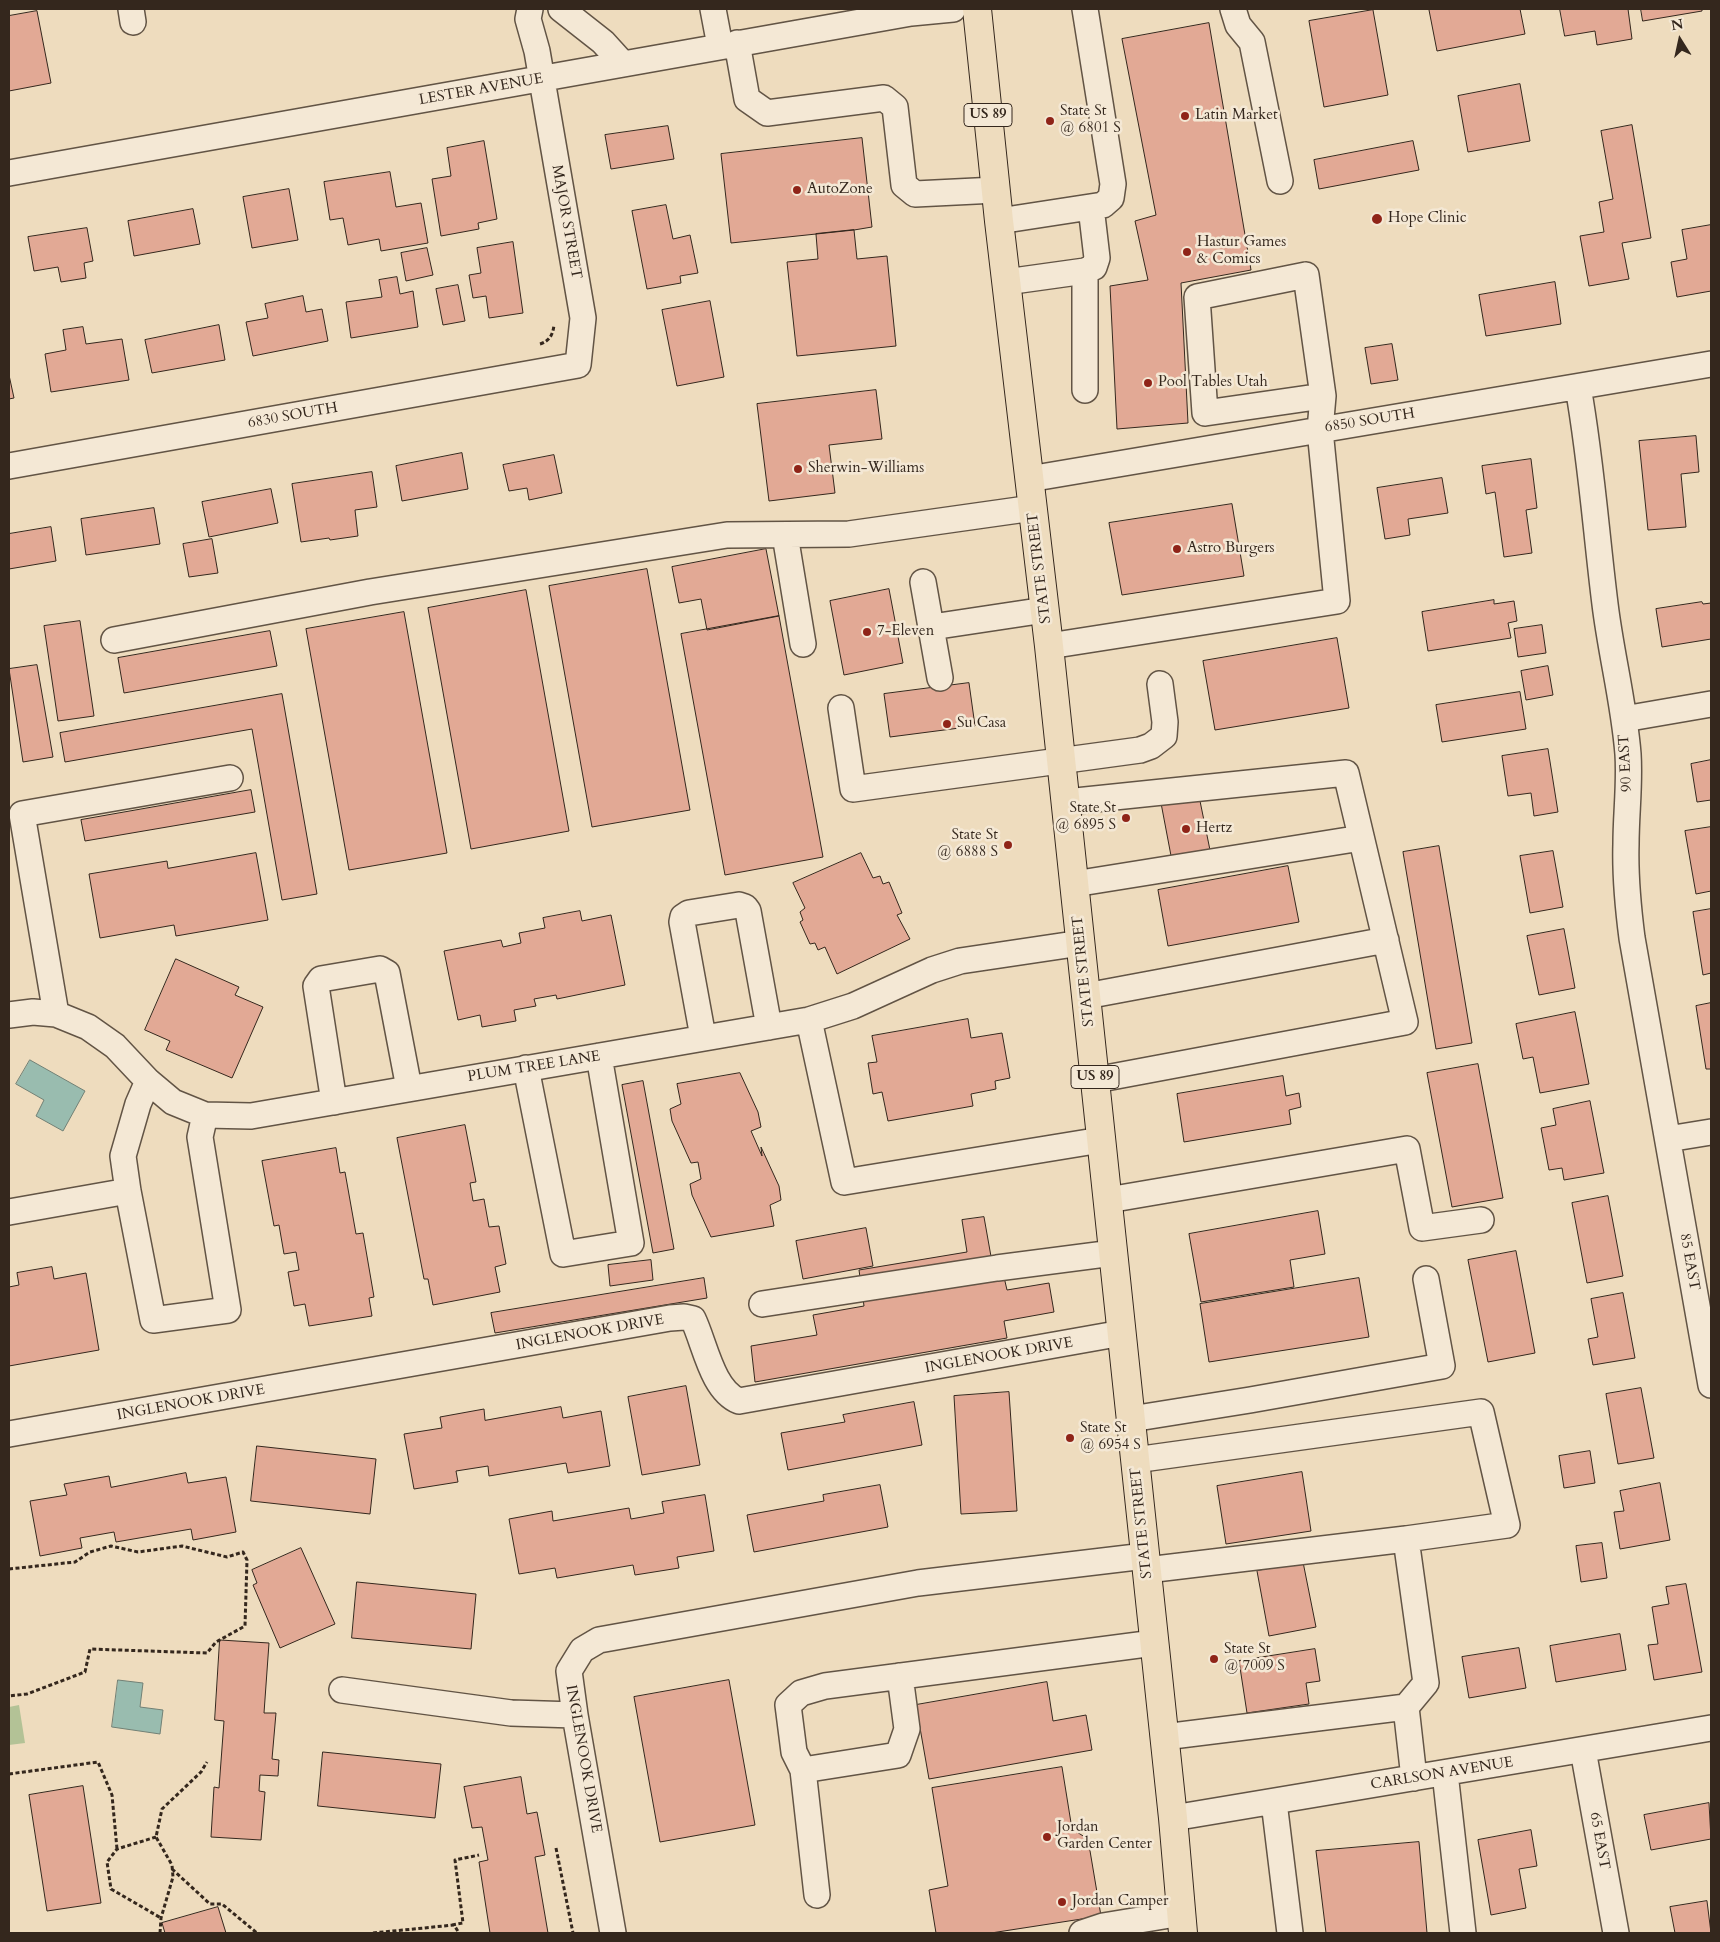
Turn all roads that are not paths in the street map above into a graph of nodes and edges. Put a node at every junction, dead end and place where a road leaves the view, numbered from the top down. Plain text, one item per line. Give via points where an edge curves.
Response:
1 (530, 9) edge
2 (561, 9) edge
3 (713, 9) edge
4 (953, 9) edge
5 (977, 9) edge
6 (1085, 9) edge
7 (1233, 9) edge
8 (847, 16) edge
9 (729, 45) junction
10 (623, 64) junction
11 (541, 79) junction
12 (9, 173) edge
13 (1280, 181) dead end
14 (996, 190) junction
15 (1091, 207) junction
16 (999, 221) junction
17 (1085, 271) junction
18 (1006, 282) junction
19 (1711, 364) edge
20 (578, 365) joint
21 (1578, 387) junction
22 (1085, 390) dead end
23 (1323, 396) junction
24 (1320, 430) junction
25 (9, 466) edge
26 (1029, 479) junction
27 (1033, 508) junction
28 (786, 534) junction
29 (923, 582) dead end
30 (1045, 610) junction
31 (932, 627) junction
32 (114, 640) dead end
33 (804, 644) dead end
34 (1049, 646) junction
35 (940, 678) dead end
36 (1160, 684) dead end
37 (1711, 704) edge
38 (841, 708) dead end
39 (1624, 719) junction
40 (1061, 762) junction
41 (230, 778) dead end
42 (1066, 802) junction
43 (1362, 838) junction
44 (1074, 884) junction
45 (1386, 940) junction
46 (1080, 943) junction
47 (1086, 996) junction
48 (56, 1014) junction
49 (9, 1015) edge
50 (809, 1020) junction
51 (769, 1027) junction
52 (703, 1037) junction
53 (599, 1056) junction
54 (526, 1068) junction
55 (1095, 1080) junction
56 (148, 1082) junction
57 (408, 1088) junction
58 (334, 1102) junction
59 (205, 1115) junction
60 (1711, 1132) edge
61 (1668, 1139) junction
62 (1102, 1140) junction
63 (128, 1191) junction
64 (1108, 1200) junction
65 (9, 1212) edge
66 (1481, 1220) dead end
67 (1113, 1253) junction
68 (1426, 1279) dead end
69 (762, 1304) dead end
70 (1122, 1333) junction
71 (1711, 1385) edge
72 (1131, 1419) junction
73 (9, 1434) edge
74 (1135, 1460) junction
75 (1406, 1539) junction
76 (1146, 1563) junction
77 (1154, 1643) junction
78 (900, 1676) junction
79 (342, 1690) dead end
80 (1406, 1707) junction
81 (575, 1715) junction
82 (1711, 1728) edge
83 (1164, 1737) junction
84 (1583, 1750) junction
85 (804, 1770) junction
86 (1445, 1773) junction
87 (1414, 1778) junction
88 (1274, 1802) junction
89 (1173, 1818) junction
90 (817, 1895) dead end
91 (1183, 1923) edge
92 (613, 1933) edge
93 (1082, 1933) edge
94 (1290, 1933) edge
95 (1463, 1933) edge
96 (1616, 1933) edge

1 - 11 street, MAJOR STREET via 528,19
2 - 10 street via 603,42
3 - 9 street
4 - 8 street, LESTER AVENUE
5 - 14 main road, STATE STREET / US 89
6 - 15 street via 1113,184 1112,198 1103,205
7 - 13 street via 1238,25 1252,42
8 - 9 street, LESTER AVENUE
9 - 10 street, LESTER AVENUE
9 - 14 street via 747,99 767,113 884,98 895,107 904,185 915,194
10 - 11 street, LESTER AVENUE
11 - 12 street, LESTER AVENUE
11 - 20 street, MAJOR STREET via 583,318
14 - 16 main road, STATE STREET / US 89
15 - 16 street
15 - 17 street via 1097,258 1094,267
16 - 18 main road, STATE STREET / US 89
17 - 18 street
17 - 22 street
18 - 26 main road, STATE STREET / US 89
19 - 21 street, 6850 SOUTH
20 - 25 street, 6830 SOUTH
21 - 24 street, 6850 SOUTH
21 - 39 street, 90 EAST via 1594,494 1605,607
23 - 23 street via 1306,275 1197,297 1205,413
23 - 24 street
24 - 26 street, 6850 SOUTH
24 - 34 street via 1337,601
26 - 27 main road, STATE STREET / US 89
27 - 28 street via 850,534
27 - 30 main road, STATE STREET / US 89
28 - 32 street via 727,535 370,592
28 - 33 street
29 - 31 street
30 - 31 street
30 - 34 main road, STATE STREET / US 89
31 - 35 street
34 - 40 main road, STATE STREET / US 89
36 - 40 street via 1164,736 1140,750
37 - 39 street
38 - 40 street via 853,788
39 - 61 street, 90 EAST via 1629,786 1627,894
40 - 42 main road, STATE STREET / US 89
41 - 48 street via 22,814
42 - 43 street via 1346,773
42 - 44 main road, STATE STREET / US 89
43 - 44 street
43 - 45 street
44 - 46 main road, STATE STREET / US 89
45 - 47 street
45 - 55 street via 1405,1022
46 - 47 main road, STATE STREET / US 89
46 - 50 street, PLUM TREE LANE via 960,961 932,970 853,1006
47 - 55 main road, STATE STREET / US 89
48 - 49 street, PLUM TREE LANE
48 - 56 street, PLUM TREE LANE via 88,1027 115,1046
50 - 51 street, PLUM TREE LANE
50 - 62 street via 844,1182
51 - 52 street, PLUM TREE LANE
51 - 52 street via 748,911 740,905 689,913 682,922
52 - 53 street, PLUM TREE LANE
53 - 54 street, PLUM TREE LANE
53 - 54 street via 631,1243 563,1254
54 - 57 street, PLUM TREE LANE
55 - 62 main road, STATE STREET / US 89
56 - 59 street, PLUM TREE LANE via 173,1102
56 - 63 street via 123,1156
57 - 58 street, PLUM TREE LANE
57 - 58 street via 387,973 380,969 322,979 316,986
58 - 59 street, PLUM TREE LANE via 251,1116
59 - 63 street via 200,1137 228,1310 153,1320
60 - 61 street
61 - 71 street, 85 EAST
62 - 64 main road, STATE STREET / US 89
63 - 65 street
64 - 66 street via 1407,1149 1422,1228
64 - 67 main road, STATE STREET / US 89
67 - 69 street
67 - 70 main road, STATE STREET / US 89
68 - 72 street via 1442,1366
70 - 72 main road, STATE STREET / US 89
70 - 73 street, INGLENOOK DRIVE via 739,1401 730,1397 721,1385 693,1320 677,1318
72 - 74 main road, STATE STREET / US 89
74 - 75 street, INGLENOOK DRIVE via 1481,1412 1507,1525
74 - 76 main road, STATE STREET / US 89
75 - 76 street, INGLENOOK DRIVE
75 - 80 street via 1426,1683
76 - 77 main road, STATE STREET / US 89
76 - 81 street, INGLENOOK DRIVE via 918,1583 599,1640 582,1650 569,1671
77 - 78 street
77 - 83 main road, STATE STREET / US 89
78 - 85 street via 907,1729 898,1755
78 - 85 street via 824,1686 800,1693 788,1705 794,1752
79 - 81 street via 511,1712
80 - 83 street
80 - 87 street
81 - 92 street, INGLENOOK DRIVE
82 - 84 street, CARLSON AVENUE
83 - 89 main road, STATE STREET / US 89
84 - 86 street, CARLSON AVENUE
84 - 96 street, 65 EAST
85 - 90 street
86 - 87 street, CARLSON AVENUE
86 - 95 street
87 - 88 street, CARLSON AVENUE
88 - 89 street, CARLSON AVENUE
88 - 94 street
89 - 91 main road, STATE STREET / US 89
91 - 93 street via 1103,1926

